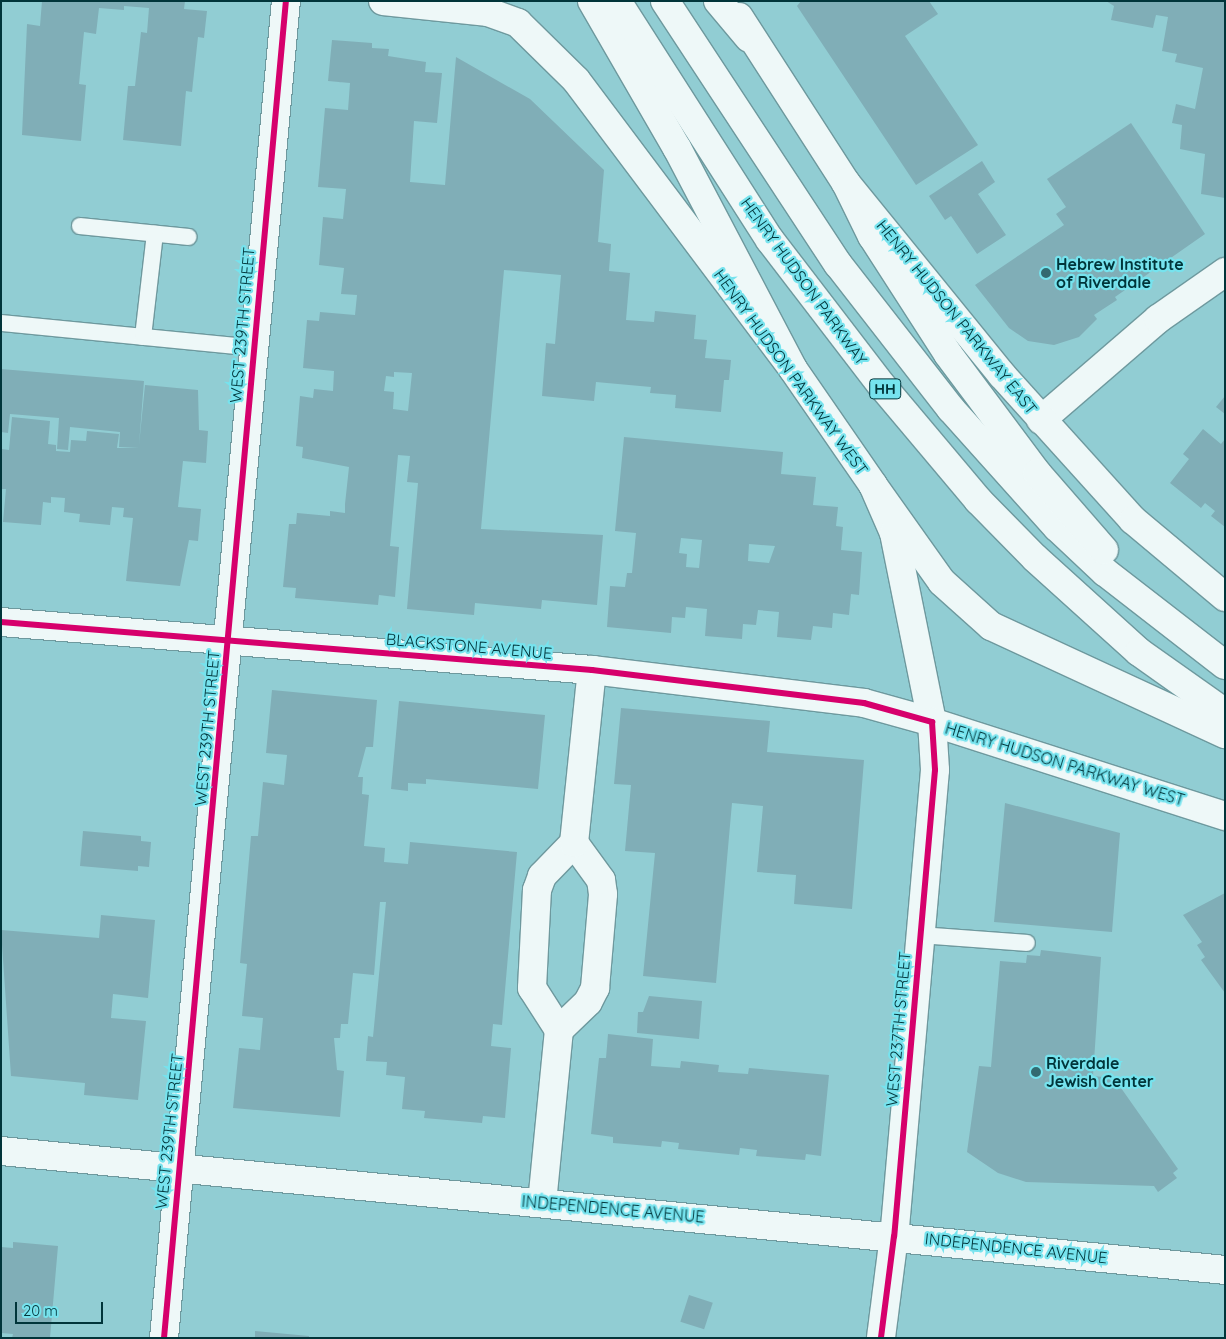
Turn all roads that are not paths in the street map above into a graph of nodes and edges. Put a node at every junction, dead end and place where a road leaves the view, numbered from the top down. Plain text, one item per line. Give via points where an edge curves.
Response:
1 (286, 1) edge
2 (383, 1) edge
3 (592, 1) edge
4 (617, 1) edge
5 (665, 1) edge
6 (718, 1) edge
7 (732, 1) edge
8 (417, 3) edge
9 (749, 38) junction
10 (846, 183) junction
11 (80, 226) dead end
12 (155, 234) junction
13 (188, 237) dead end
14 (1225, 272) edge
15 (1, 323) edge
16 (143, 337) junction
17 (254, 348) junction
18 (793, 370) junction
19 (1041, 420) junction
20 (873, 485) junction
21 (1225, 597) edge
22 (1165, 621) junction
23 (1, 622) edge
24 (229, 639) junction
25 (1225, 664) edge
26 (592, 670) junction
27 (1225, 713) edge
28 (932, 722) junction
29 (1225, 734) edge
30 (1225, 816) edge
31 (574, 843) junction
32 (921, 935) junction
33 (1027, 943) dead end
34 (559, 1030) junction
35 (1, 1151) edge
36 (180, 1170) junction
37 (542, 1203) junction
38 (894, 1236) junction
39 (1225, 1270) edge
40 (164, 1338) edge
41 (881, 1338) edge

1 - 17 main road, WEST 239TH STREET
2 - 8 main road, HENRY HUDSON PARKWAY WEST
3 - 18 main road via 677,148
4 - 27 main road, HENRY HUDSON PARKWAY / HH via 770,240 960,479 1084,604 1139,652
5 - 22 main road, HH via 832,256 951,409 1057,527
6 - 9 main road
7 - 9 main road, HENRY HUDSON PARKWAY EAST
8 - 18 main road, HENRY HUDSON PARKWAY WEST via 488,12 518,23 542,41 576,80
9 - 10 main road, HENRY HUDSON PARKWAY EAST
10 - 19 main road, HENRY HUDSON PARKWAY EAST
10 - 22 main road via 872,236 948,354 1037,474
11 - 12 lane
12 - 13 lane
12 - 16 lane
14 - 19 main road via 1158,319
15 - 16 lane
16 - 17 lane
17 - 24 main road, WEST 239TH STREET
18 - 20 main road, HENRY HUDSON PARKWAY WEST
19 - 21 main road, HENRY HUDSON PARKWAY EAST via 1133,520
20 - 28 main road, HENRY HUDSON PARKWAY WEST via 894,534
20 - 29 main road via 942,582 991,626
22 - 25 main road, HH
23 - 24 main road, BLACKSTONE AVENUE
24 - 26 main road, BLACKSTONE AVENUE
24 - 36 main road, WEST 239TH STREET
26 - 28 main road, BLACKSTONE AVENUE via 864,703
26 - 31 main road
28 - 30 main road, HENRY HUDSON PARKWAY WEST
28 - 32 main road, WEST 237TH STREET via 935,770
31 - 34 main road via 542,876 537,890 530,973 532,988
31 - 34 main road via 601,880 603,894 595,988 588,1002
32 - 33 lane
32 - 38 main road, WEST 237TH STREET
34 - 37 main road
35 - 36 main road, INDEPENDENCE AVENUE
36 - 37 main road, INDEPENDENCE AVENUE
36 - 40 main road, WEST 239TH STREET
37 - 38 main road, INDEPENDENCE AVENUE
38 - 39 main road, INDEPENDENCE AVENUE
38 - 41 main road, WEST 237TH STREET

